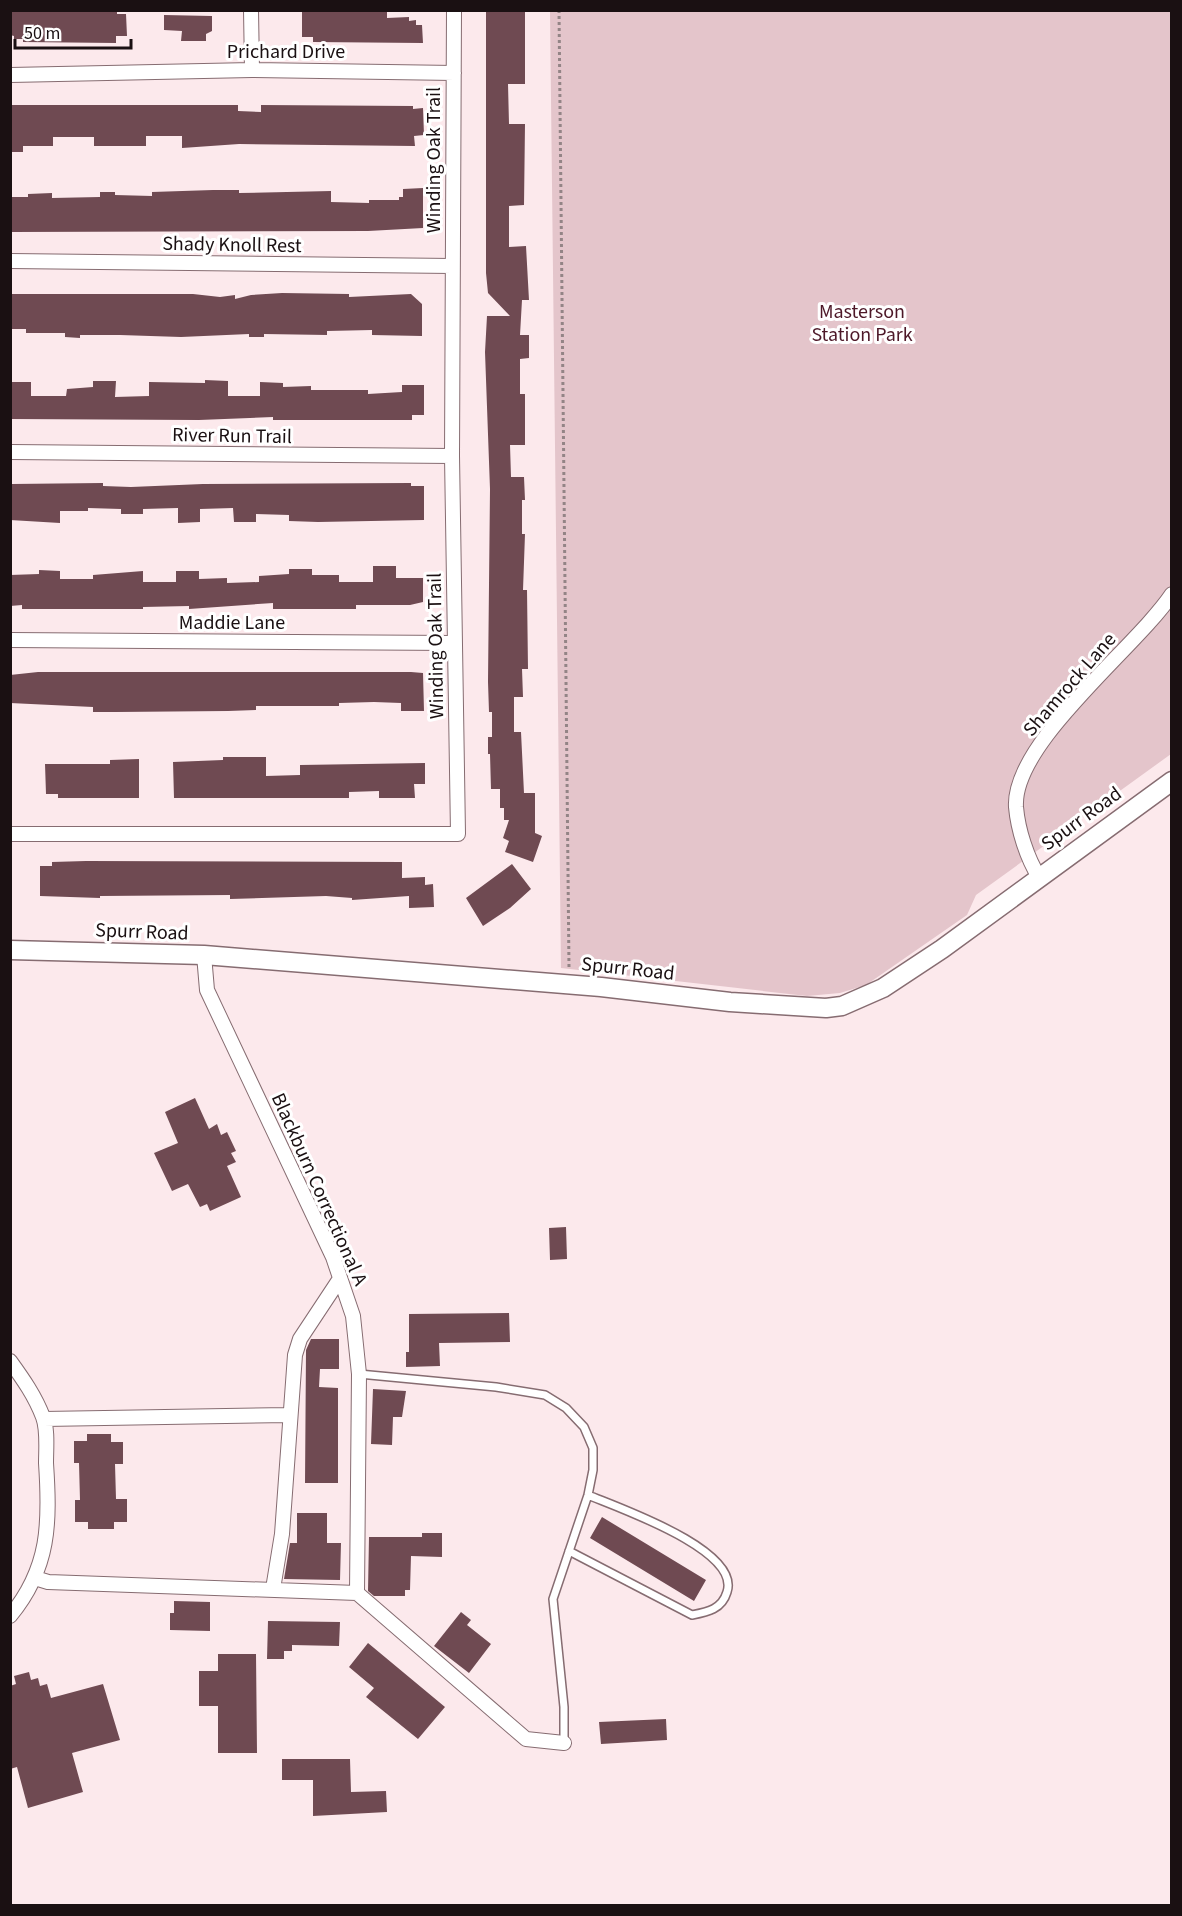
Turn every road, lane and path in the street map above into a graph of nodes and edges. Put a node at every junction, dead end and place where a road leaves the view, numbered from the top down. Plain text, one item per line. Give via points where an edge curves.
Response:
1 (252, 10) edge
2 (453, 10) edge
3 (559, 10) edge
4 (252, 70) junction
5 (454, 73) junction
6 (10, 75) edge
7 (10, 261) edge
8 (452, 266) junction
9 (10, 452) edge
10 (452, 456) junction
11 (1172, 594) edge
12 (10, 640) edge
13 (453, 643) junction
14 (1172, 781) edge
15 (10, 834) edge
16 (1039, 877) junction
17 (10, 950) edge
18 (204, 955) junction
19 (569, 984) junction
20 (339, 1280) junction
21 (10, 1361) edge
22 (359, 1374) junction
23 (289, 1415) junction
24 (44, 1419) junction
25 (588, 1495) junction
26 (569, 1551) junction
27 (35, 1578) junction
28 (273, 1589) junction
29 (357, 1593) junction
30 (10, 1616) edge
31 (564, 1743) joint

1 - 4 street
2 - 5 street, Winding Oak Trail
3 - 19 path
4 - 5 street, Prichard Drive
4 - 6 street, Prichard Drive
5 - 8 street, Winding Oak Trail
7 - 8 street, Shady Knoll Rest
8 - 10 street, Winding Oak Trail
9 - 10 street, River Run Trail
10 - 13 street, Winding Oak Trail
11 - 16 street, Shamrock Lane via 1052,728 1025,770 1016,805 1022,835
12 - 13 street, Maddie Lane
13 - 15 street, Winding Oak Trail via 458,834
14 - 16 street, Spurr Road
16 - 19 street, Spurr Road via 893,981 842,1006 730,1002
17 - 18 street, Spurr Road
18 - 19 street, Spurr Road
18 - 20 street, Blackburn Correctional A via 207,990 333,1257
20 - 22 street, Blackburn Correctional A via 353,1316
20 - 23 street via 300,1339
21 - 24 street via 29,1387
22 - 25 lane via 545,1395 566,1408 584,1427 592,1448
22 - 29 street, Blackburn Correctional A
23 - 24 street
23 - 28 street via 282,1534
24 - 27 street via 49,1517
25 - 26 lane
25 - 26 lane via 675,1533 713,1556 730,1585 724,1602 709,1612 692,1615
26 - 31 lane via 553,1599
27 - 28 street via 48,1582
27 - 30 street
28 - 29 street
29 - 31 street via 526,1739

